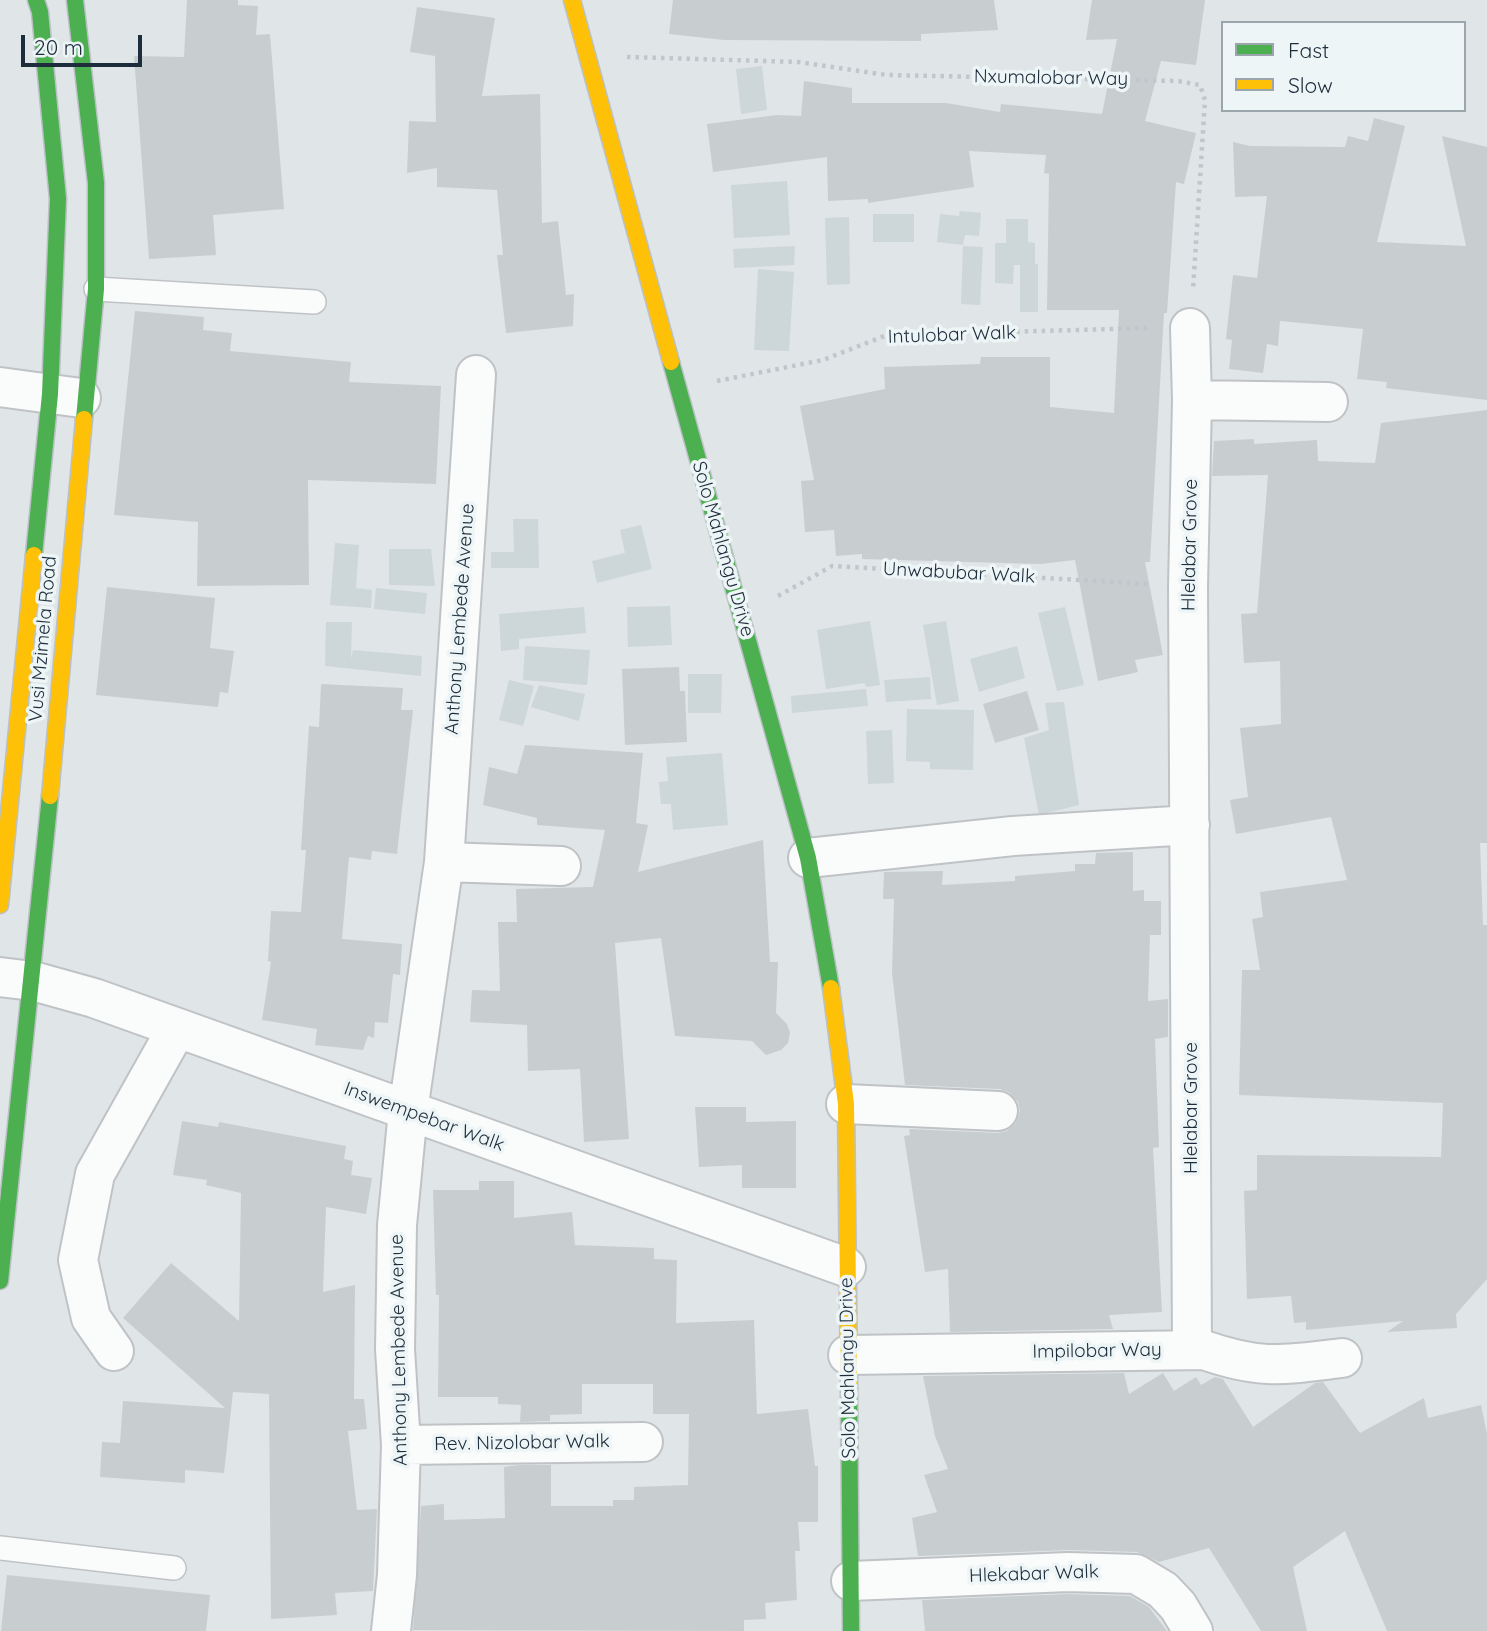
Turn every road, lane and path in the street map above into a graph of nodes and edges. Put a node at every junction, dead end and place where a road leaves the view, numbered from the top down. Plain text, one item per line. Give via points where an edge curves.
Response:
1 (36, 0) edge
2 (75, 0) edge
3 (572, 0) edge
4 (586, 55) junction
5 (96, 289) junction
6 (314, 302) dead end
7 (1190, 328) junction
8 (476, 375) dead end
9 (0, 387) edge
10 (678, 390) junction
11 (69, 396) junction
12 (1192, 400) junction
13 (1328, 402) dead end
14 (1188, 587) junction
15 (742, 617) junction
16 (1190, 825) junction
17 (808, 858) junction
18 (444, 862) junction
19 (561, 866) dead end
20 (0, 905) edge
21 (16, 979) edge
22 (177, 1028) junction
23 (846, 1104) junction
24 (408, 1111) junction
25 (998, 1111) dead end
26 (846, 1266) junction
27 (0, 1281) edge
28 (1192, 1349) junction
29 (114, 1351) dead end
30 (848, 1355) junction
31 (1342, 1358) dead end
32 (643, 1442) dead end
33 (401, 1445) junction
34 (0, 1548) edge
35 (174, 1568) dead end
36 (850, 1581) junction
37 (390, 1631) edge
38 (851, 1631) edge
39 (1193, 1631) edge

1 - 11 main road, Vusi Mzimela Road via 58,199
2 - 5 main road, Vusi Mzimela Road via 96,183
3 - 4 main road, Solo Mahlangu Drive
4 - 7 path, Nxumalobar Way via 798,62 887,75 1200,85 1205,100
4 - 10 main road, Solo Mahlangu Drive
5 - 6 lane
5 - 11 main road, Vusi Mzimela Road
7 - 10 path, Intulobar Walk via 887,335 823,360
7 - 12 street
8 - 18 street, Anthony Lembede Avenue
9 - 11 street
10 - 15 main road, Solo Mahlangu Drive
11 - 20 main road, Vusi Mzimela Road
11 - 21 main road, Vusi Mzimela Road
12 - 13 street
12 - 14 street, Hlelabar Grove
14 - 15 path, Unwabubar Walk via 832,566
14 - 16 street, Hlelabar Grove
15 - 17 main road, Solo Mahlangu Drive
16 - 17 street via 1013,836
16 - 28 street, Hlelabar Grove
17 - 23 main road, Solo Mahlangu Drive via 838,1022
18 - 19 street
18 - 24 street, Anthony Lembede Avenue
21 - 22 street, Inswempebar Walk via 94,998
21 - 27 main road, Vusi Mzimela Road
22 - 24 street, Inswempebar Walk
22 - 29 street via 95,1174 80,1247 78,1260 91,1318
23 - 25 street
23 - 26 main road, Solo Mahlangu Drive
24 - 26 street, Inswempebar Walk
24 - 33 street, Anthony Lembede Avenue via 397,1225 395,1349
26 - 30 main road, Solo Mahlangu Drive
28 - 30 street, Impilobar Way
28 - 31 street, Impilobar Way via 1269,1366
30 - 36 main road, Solo Mahlangu Drive
32 - 33 street, Rev. Nizolobar Walk
33 - 37 street, Anthony Lembede Avenue via 397,1575
34 - 35 lane
36 - 38 main road, Solo Mahlangu Drive
36 - 39 street, Hlekabar Walk via 1068,1572 1136,1574 1163,1590

